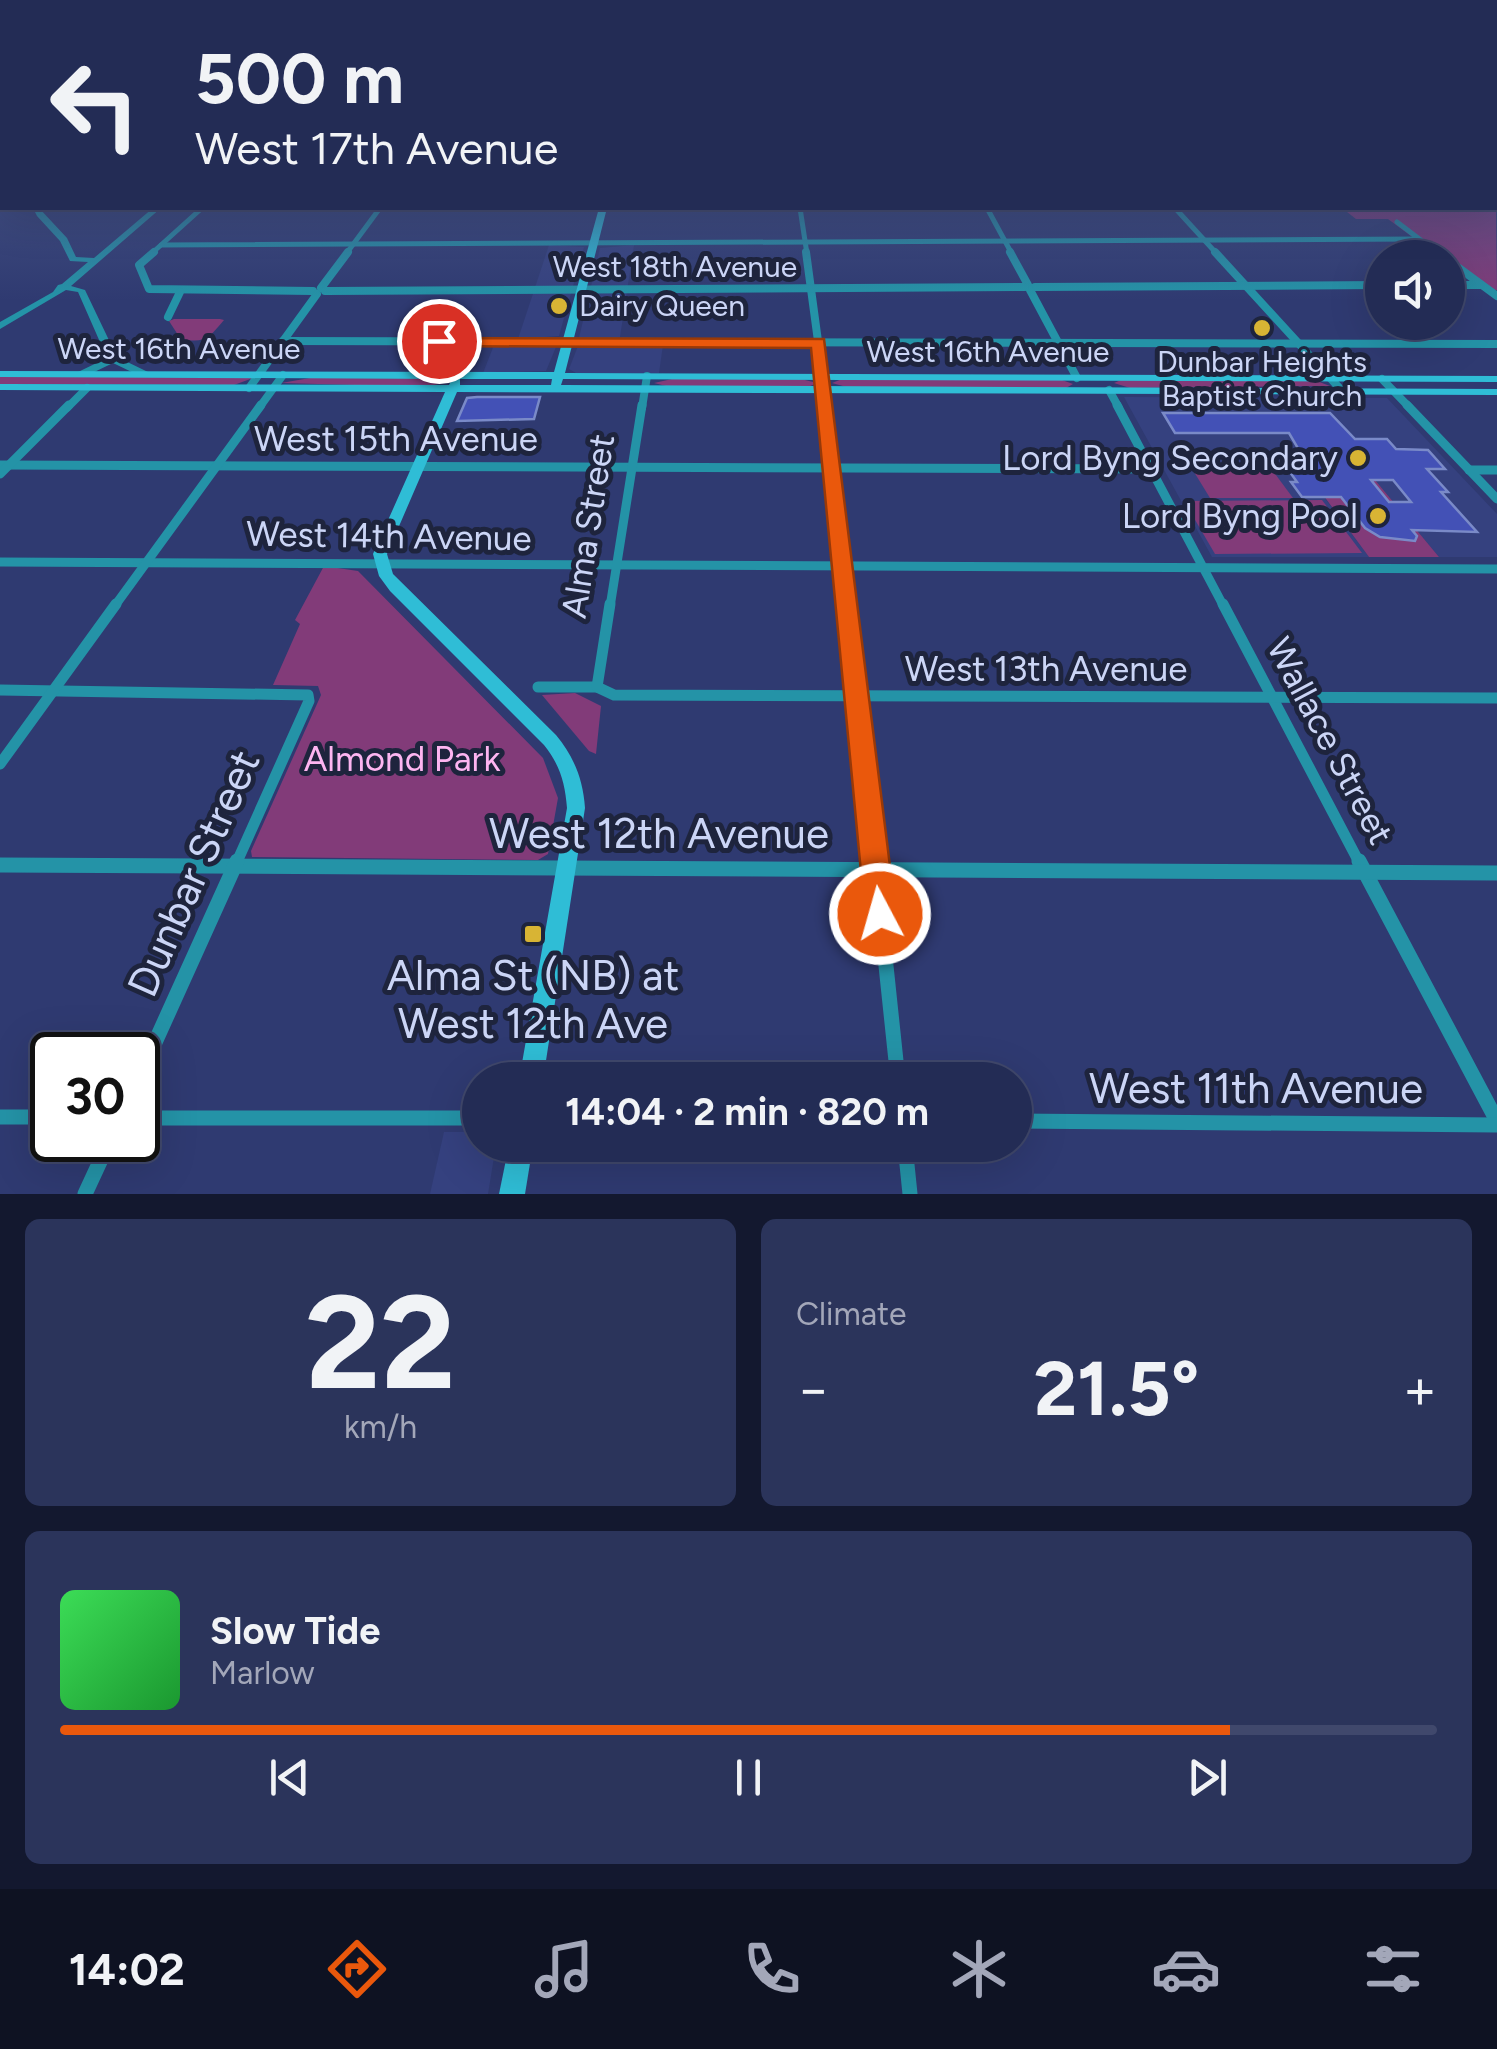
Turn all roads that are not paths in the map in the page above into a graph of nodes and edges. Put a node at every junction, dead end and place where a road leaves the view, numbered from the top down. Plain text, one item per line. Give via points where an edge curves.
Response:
1 (36, 210) edge
2 (155, 210) edge
3 (200, 210) edge
4 (379, 210) edge
5 (602, 210) edge
6 (800, 210) edge
7 (989, 210) edge
8 (1176, 210) edge
9 (1397, 222) dead end
10 (1418, 239) joint
11 (1204, 240) junction
12 (1006, 241) junction
13 (804, 242) junction
14 (593, 243) junction
15 (161, 245) junction
16 (353, 245) junction
17 (94, 260) junction
18 (1465, 273) edge
19 (1365, 285) edge
20 (1465, 285) edge
21 (1482, 285) junction
22 (1246, 286) junction
23 (1029, 287) junction
24 (811, 288) junction
25 (59, 290) junction
26 (582, 290) junction
27 (319, 291) junction
28 (180, 292) junction
29 (1497, 296) edge
30 (168, 317) dead end
31 (0, 324) edge
32 (282, 341) junction
33 (568, 342) junction
34 (818, 343) junction
35 (1059, 343) junction
36 (1299, 344) junction
37 (1497, 344) edge
38 (113, 358) junction
39 (0, 374) edge
40 (82, 374) junction
41 (144, 374) junction
42 (259, 375) junction
43 (282, 375) junction
44 (1077, 378) junction
45 (1331, 378) junction
46 (1382, 379) junction
47 (1497, 380) edge
48 (455, 383) junction
49 (557, 383) junction
50 (646, 383) junction
51 (824, 383) junction
52 (0, 388) edge
53 (87, 388) junction
54 (249, 388) junction
55 (272, 388) junction
56 (1109, 390) junction
57 (1343, 392) junction
58 (1394, 392) junction
59 (1497, 392) edge
60 (4, 465) edge
61 (216, 466) junction
62 (416, 467) junction
63 (633, 467) junction
64 (833, 468) junction
65 (1151, 469) junction
66 (1469, 470) junction
67 (1497, 470) edge
68 (0, 474) edge
69 (1497, 499) edge
70 (149, 560) junction
71 (0, 562) edge
72 (381, 563) junction
73 (617, 566) junction
74 (844, 567) junction
75 (1204, 568) junction
76 (1497, 568) edge
77 (538, 686) dead end
78 (597, 687) junction
79 (0, 690) edge
80 (53, 691) junction
81 (857, 695) junction
82 (1273, 697) junction
83 (1497, 698) edge
84 (0, 764) edge
85 (0, 865) edge
86 (235, 867) junction
87 (567, 868) junction
88 (876, 870) junction
89 (1366, 872) junction
90 (1497, 872) edge
91 (160, 1032) edge
92 (535, 1062) edge
93 (896, 1062) edge
94 (0, 1117) edge
95 (30, 1117) edge
96 (160, 1118) edge
97 (462, 1118) edge
98 (1032, 1122) edge
99 (1497, 1123) edge
100 (100, 1162) edge
101 (518, 1162) edge
102 (907, 1162) edge
103 (86, 1194) edge
104 (512, 1194) edge
105 (910, 1194) edge

1 - 17 street via 66,238 73,259
2 - 17 street
3 - 15 street
4 - 16 street
5 - 14 main road
6 - 13 street
7 - 12 street
8 - 11 street
9 - 10 street
10 - 11 street
11 - 12 street
11 - 22 street
12 - 13 street
12 - 23 street
13 - 14 street
13 - 24 street
14 - 16 street
14 - 26 main road
15 - 16 street
15 - 28 street, West 18th Avenue via 139,265 149,289
16 - 27 street
17 - 25 street
18 - 21 street
19 - 22 street, West 18th Avenue
20 - 21 street
21 - 29 street
22 - 23 street, West 18th Avenue
22 - 36 street
23 - 24 street, West 18th Avenue
23 - 35 street
24 - 26 street, West 18th Avenue
24 - 34 street
25 - 31 street
25 - 38 street via 81,290
26 - 27 street, West 18th Avenue
26 - 33 main road
27 - 28 street, West 18th Avenue
27 - 32 street
28 - 30 street
32 - 33 street
32 - 42 street
33 - 34 street
33 - 49 main road
34 - 35 street
34 - 51 street
35 - 36 street
35 - 44 street
36 - 37 street
36 - 45 street
38 - 40 street
38 - 41 street
39 - 40 main road, West 16th Avenue
40 - 41 main road, West 16th Avenue
41 - 42 main road, West 16th Avenue
42 - 43 main road, West 16th Avenue
42 - 54 street
43 - 48 main road, West 16th Avenue
43 - 55 street
44 - 45 main road, West 16th Avenue
44 - 51 main road, West 16th Avenue
45 - 46 main road, West 16th Avenue
45 - 57 street
46 - 47 main road, West 16th Avenue
46 - 58 street
48 - 49 main road, West 16th Avenue
48 - 55 main road, West 16th Avenue
48 - 62 main road
49 - 50 main road, West 16th Avenue
50 - 51 main road, West 16th Avenue
50 - 63 street, Alma Street
51 - 56 main road, West 16th Avenue
51 - 64 street
52 - 53 main road, West 16th Avenue
53 - 54 main road, West 16th Avenue
53 - 60 street
54 - 55 main road, West 16th Avenue
55 - 61 street
56 - 57 main road, West 16th Avenue
56 - 65 street, Wallace Street
57 - 58 main road, West 16th Avenue
58 - 59 main road, West 16th Avenue
58 - 66 street
60 - 61 street, West 15th Avenue
60 - 68 street
61 - 62 street, West 15th Avenue
61 - 70 street
62 - 63 street, West 15th Avenue
62 - 72 main road via 381,544
63 - 64 street, West 15th Avenue
63 - 73 street, Alma Street
64 - 65 street, West 15th Avenue
64 - 74 street
65 - 75 street, Wallace Street
66 - 67 street
66 - 69 street
70 - 71 street, West 14th Avenue
70 - 72 street, West 14th Avenue
70 - 80 street
72 - 73 street, West 14th Avenue
72 - 87 main road via 396,587 564,756 576,782
73 - 74 street, West 14th Avenue
73 - 78 street, Alma Street
74 - 75 street, West 14th Avenue
74 - 81 street
75 - 76 street, West 14th Avenue
75 - 82 street, Wallace Street
77 - 78 street, West 13th Avenue
78 - 81 street, West 13th Avenue via 614,695
79 - 80 street
80 - 84 street
80 - 86 street, Dunbar Street via 308,695
81 - 82 street, West 13th Avenue
81 - 88 street
82 - 83 street, West 13th Avenue
82 - 89 street, Wallace Street
85 - 86 street, West 12th Avenue
86 - 87 street, West 12th Avenue
86 - 91 street, Dunbar Street
87 - 88 street, West 12th Avenue
87 - 92 main road
88 - 89 street, West 12th Avenue
88 - 93 street
89 - 90 street, West 12th Avenue
89 - 99 street, Wallace Street
94 - 95 street
96 - 97 street
98 - 99 street, West 11th Avenue
100 - 103 street
101 - 104 main road
102 - 105 street

